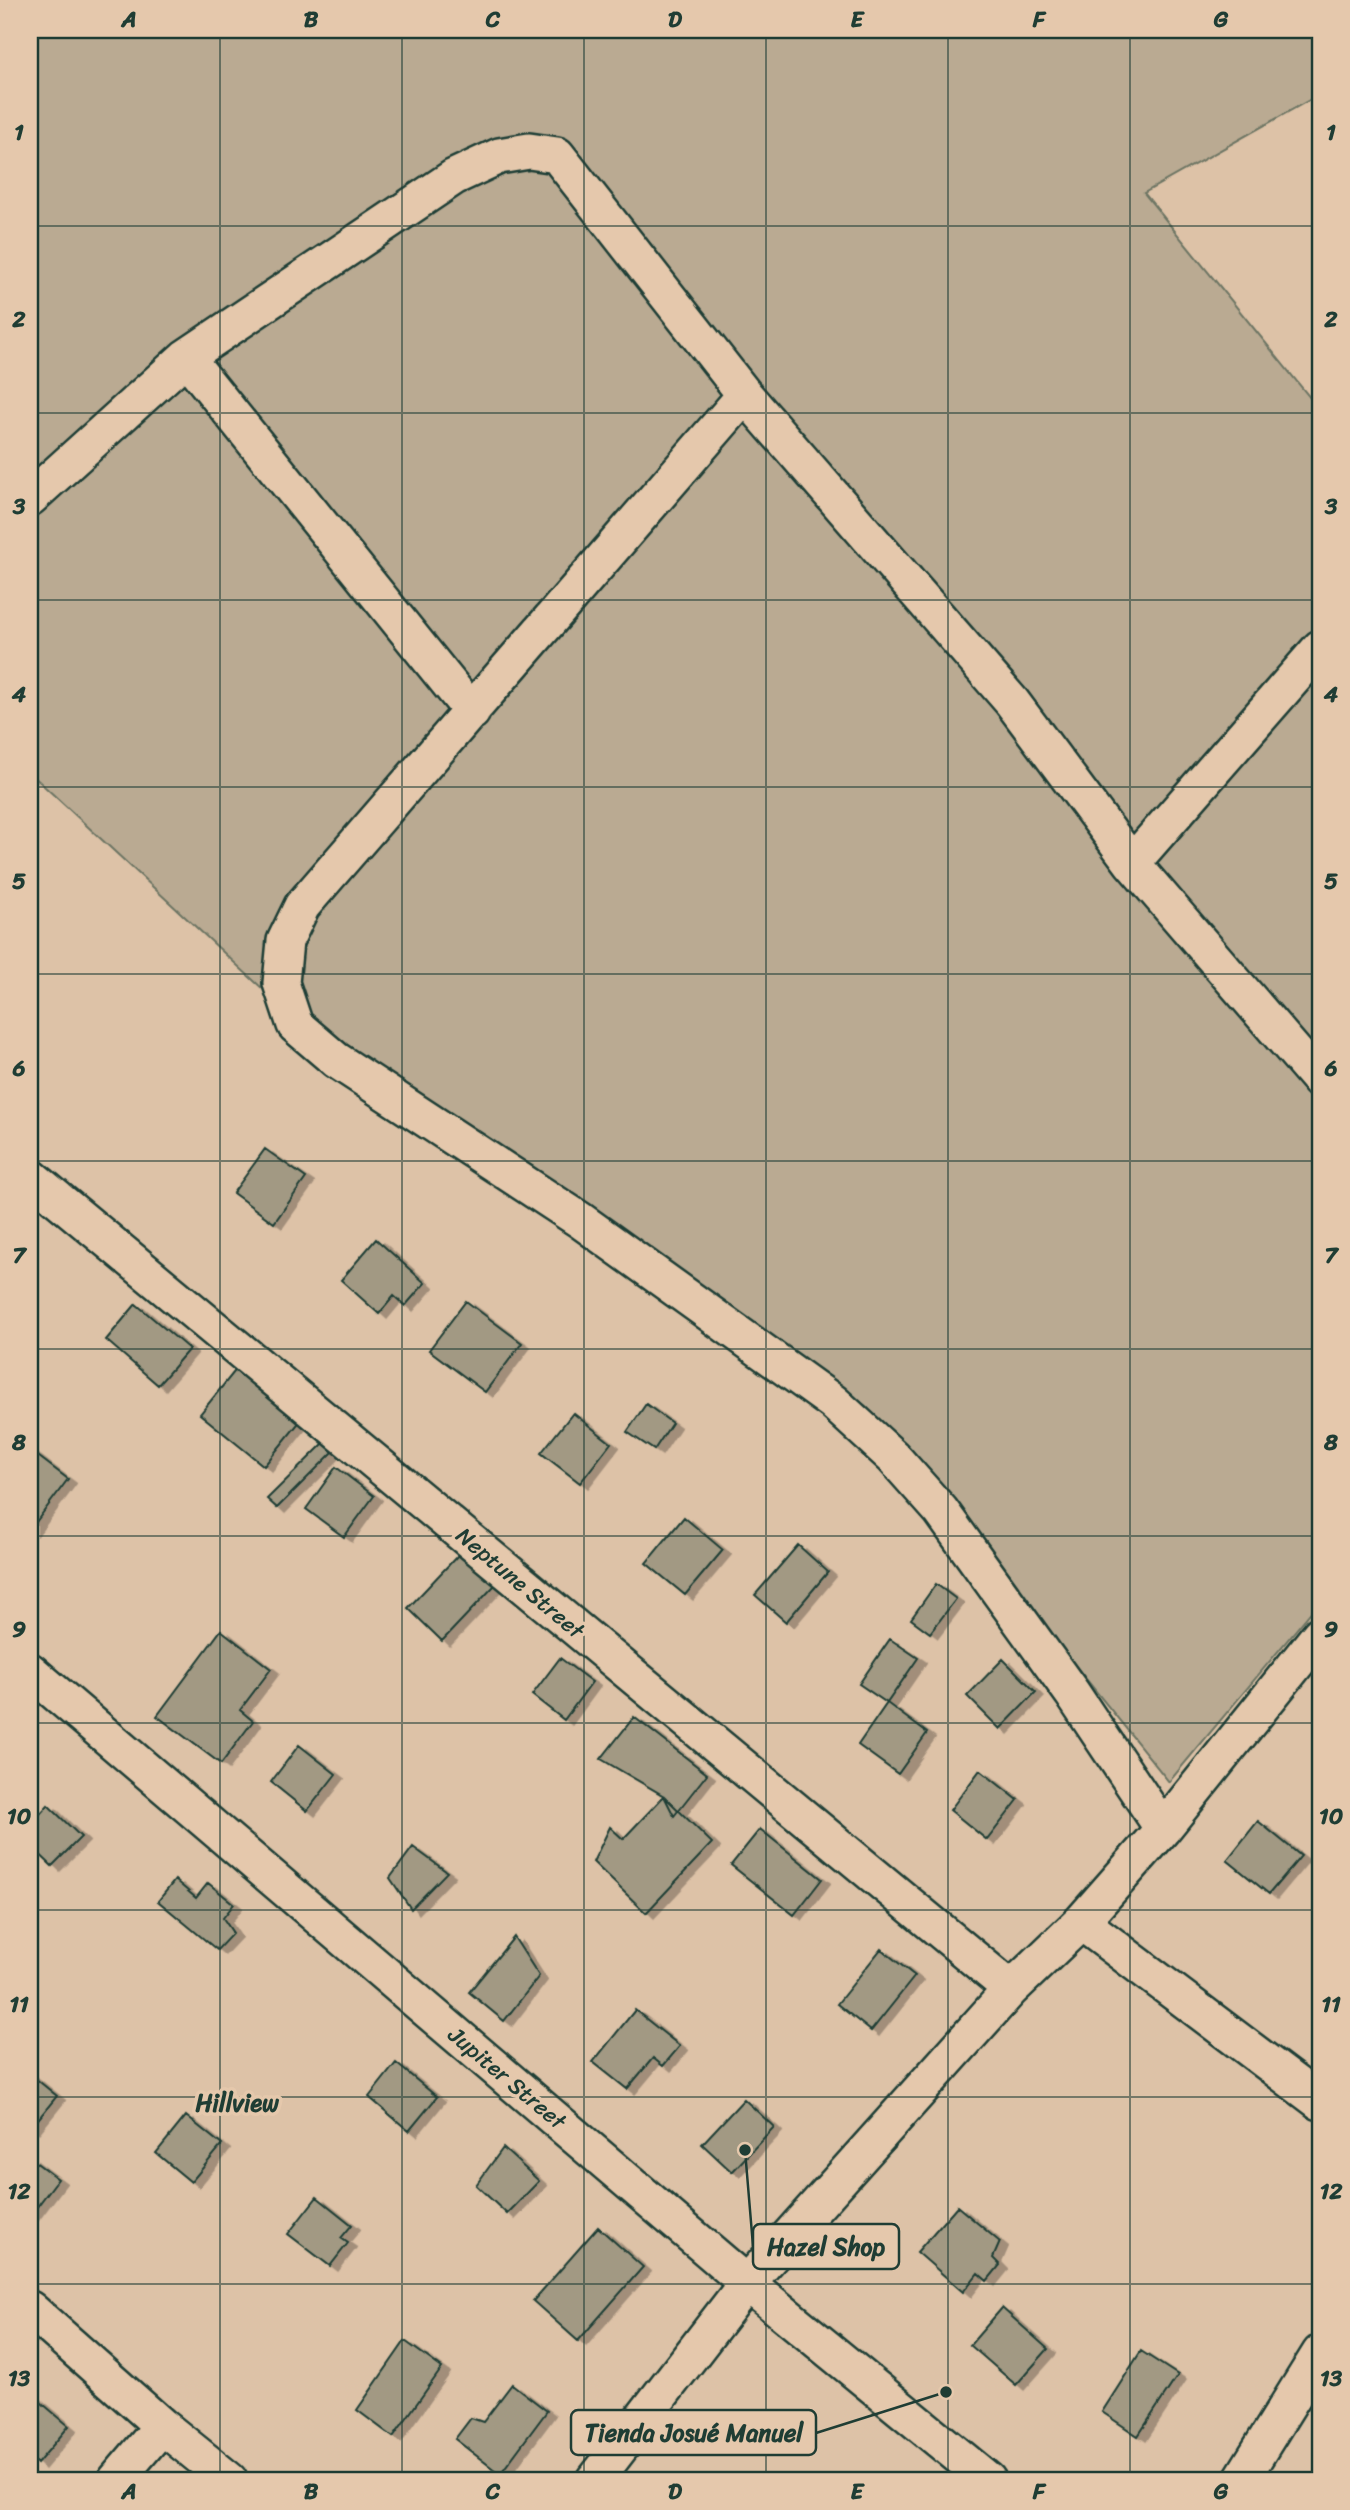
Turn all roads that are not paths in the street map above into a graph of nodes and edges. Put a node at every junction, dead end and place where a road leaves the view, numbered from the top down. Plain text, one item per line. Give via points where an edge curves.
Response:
1 (186, 357) junction
2 (746, 396) junction
3 (30, 498) edge
4 (1320, 648) edge
5 (472, 712) junction
6 (1132, 863) junction
7 (1320, 1081) edge
8 (30, 1176) edge
9 (1320, 1634) edge
10 (30, 1671) edge
11 (1163, 1829) junction
12 (1081, 1922) junction
13 (1011, 1989) junction
14 (1320, 2102) edge
15 (747, 2283) junction
16 (30, 2309) edge
17 (1320, 2353) edge
18 (162, 2426) junction
19 (116, 2480) edge
20 (229, 2480) edge
21 (595, 2480) edge
22 (988, 2480) edge
23 (1241, 2480) edge

1 - 2 street via 454,177 499,156 529,152 557,155
1 - 3 street
1 - 5 street
2 - 5 street
2 - 6 street via 1012,702
4 - 6 street
5 - 11 street via 302,906 285,941 281,983 295,1025 336,1060 613,1244 833,1402 883,1448 941,1511
6 - 7 street
8 - 13 street, Neptune Street
9 - 11 street
10 - 15 street, Jupiter Street
11 - 12 street
12 - 13 street
12 - 14 street
13 - 15 street
15 - 21 street
15 - 22 street, Jupiter Street
16 - 18 street
17 - 23 street
18 - 19 street
18 - 20 street

